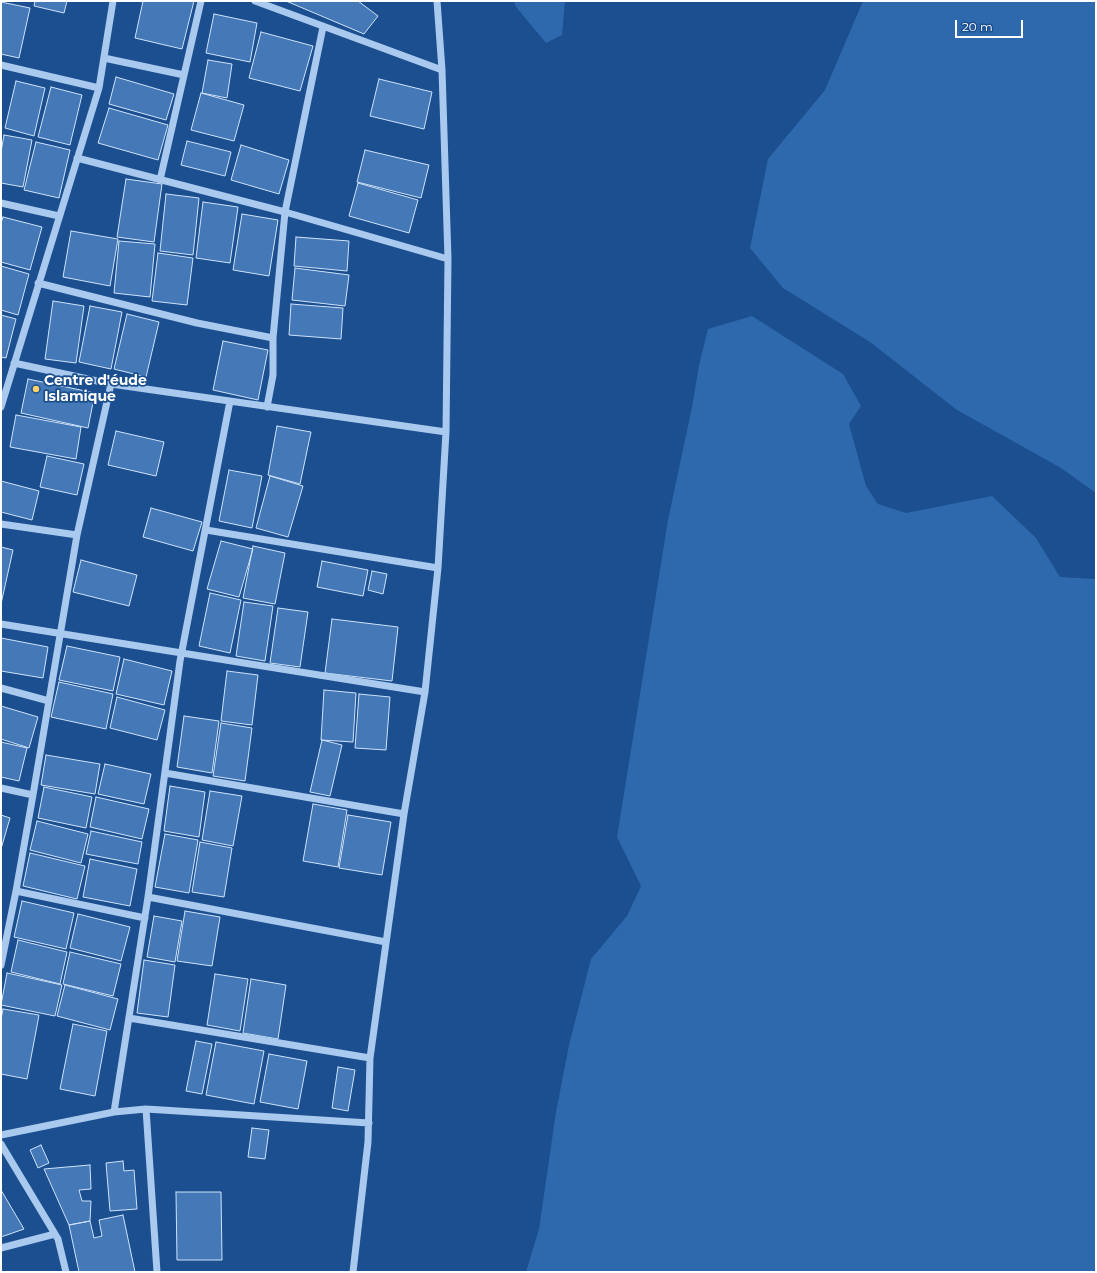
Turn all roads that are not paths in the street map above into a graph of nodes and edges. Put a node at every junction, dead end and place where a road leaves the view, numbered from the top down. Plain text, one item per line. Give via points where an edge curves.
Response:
1 (113, 1) edge
2 (200, 1) edge
3 (255, 1) edge
4 (437, 1) edge
5 (323, 27) junction
6 (104, 58) junction
7 (1, 65) edge
8 (442, 70) junction
9 (184, 75) junction
10 (99, 88) junction
11 (77, 158) junction
12 (160, 180) junction
13 (1, 203) edge
14 (285, 212) junction
15 (59, 216) junction
16 (448, 259) junction
17 (38, 283) junction
18 (274, 338) junction
19 (14, 363) junction
20 (111, 384) junction
21 (230, 401) junction
22 (1, 407) edge
23 (267, 407) junction
24 (446, 432) junction
25 (1, 524) edge
26 (206, 530) junction
27 (77, 535) junction
28 (438, 568) junction
29 (1, 624) edge
30 (61, 634) junction
31 (182, 653) junction
32 (1, 688) edge
33 (426, 692) junction
34 (49, 701) junction
35 (165, 773) junction
36 (1, 788) edge
37 (33, 795) junction
38 (404, 814) junction
39 (16, 892) junction
40 (148, 897) junction
41 (145, 918) junction
42 (386, 942) junction
43 (1, 965) edge
44 (129, 1018) junction
45 (370, 1058) junction
46 (146, 1109) junction
47 (114, 1112) junction
48 (368, 1123) junction
49 (1, 1135) edge
50 (1, 1144) edge
51 (55, 1234) junction
52 (1, 1248) edge
53 (66, 1272) edge
54 (157, 1272) edge
55 (352, 1272) edge

1 - 6 street
2 - 9 street
3 - 5 street
4 - 8 street
5 - 8 street
5 - 14 street
6 - 9 street
6 - 10 street
7 - 10 street
8 - 16 street
9 - 12 street
10 - 11 street
11 - 12 street
11 - 15 street
12 - 14 street
13 - 15 street
14 - 16 street
14 - 18 street
15 - 17 street
16 - 24 street
17 - 18 street via 197,324
17 - 19 street
18 - 23 street via 273,375
19 - 20 street
19 - 22 street
20 - 21 street
20 - 27 street
21 - 23 street
21 - 26 street
23 - 24 street
24 - 28 street
25 - 27 street
26 - 28 street
26 - 31 street
27 - 30 street
28 - 33 street
29 - 30 street
30 - 31 street
30 - 34 street
31 - 33 street
31 - 35 street
32 - 34 street
33 - 38 street
34 - 37 street
35 - 38 street
35 - 40 street
36 - 37 street
37 - 39 street
38 - 42 street
39 - 41 street
39 - 43 street
40 - 41 street
40 - 42 street
41 - 44 street
42 - 45 street
44 - 45 street
44 - 47 street
45 - 48 street
46 - 47 street
46 - 48 street
46 - 54 street
47 - 49 street
48 - 55 street via 368,1142
50 - 51 street
51 - 52 street
51 - 53 street

